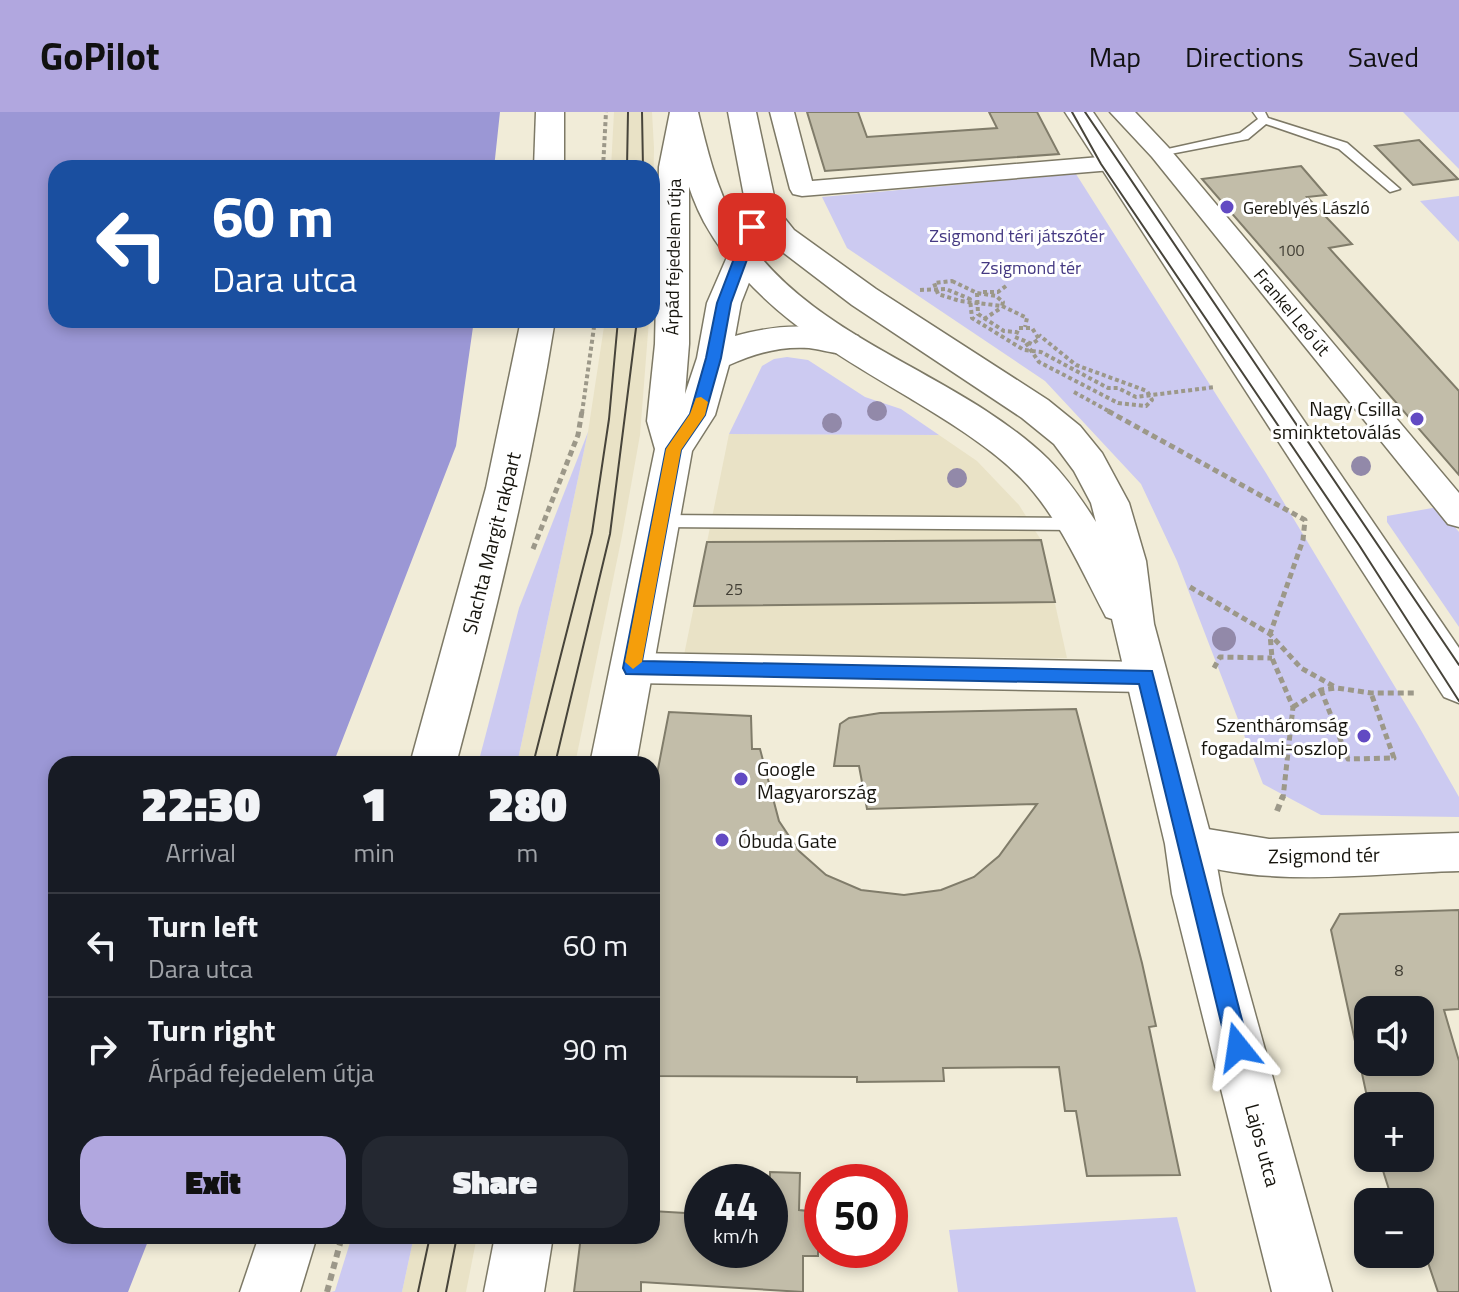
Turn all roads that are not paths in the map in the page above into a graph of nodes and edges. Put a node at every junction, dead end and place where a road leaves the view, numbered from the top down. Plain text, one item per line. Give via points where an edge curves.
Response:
1 (550, 112) edge
2 (684, 112) edge
3 (742, 112) edge
4 (782, 112) edge
5 (1079, 112) edge
6 (1122, 112) edge
7 (1262, 116) edge
8 (1160, 152) junction
9 (549, 160) edge
10 (1112, 163) junction
11 (1394, 189) dead end
12 (759, 196) junction
13 (743, 257) junction
14 (537, 328) edge
15 (846, 344) junction
16 (714, 358) junction
17 (674, 449) junction
18 (1459, 515) edge
19 (660, 521) junction
20 (1077, 524) junction
21 (1133, 624) junction
22 (632, 668) junction
23 (1146, 677) junction
24 (1459, 684) edge
25 (435, 756) edge
26 (615, 756) edge
27 (1189, 844) junction
28 (1459, 852) edge
29 (285, 1244) edge
30 (523, 1244) edge
31 (270, 1292) edge
32 (514, 1292) edge
33 (1302, 1292) edge

1 - 9 main road
2 - 13 main road, Árpád fejedelem útja via 707,192
2 - 17 main road, Árpád fejedelem útja via 674,167 672,344 665,421
3 - 12 main road, Árpád fejedelem útja
4 - 10 street via 802,189
5 - 10 main road
6 - 8 street, Frankel Leó út
7 - 8 lane via 1244,136
7 - 11 lane via 1343,146
8 - 18 street, Frankel Leó út
10 - 24 main road
12 - 13 main road, Árpád fejedelem útja
12 - 21 main road via 783,237 820,266 1067,435 1110,503 1126,561
13 - 15 main road via 775,294
13 - 16 main road, Árpád fejedelem útja via 724,303
14 - 25 main road, Slachta Margit rakpart via 524,408
15 - 16 main road via 821,336 772,336
15 - 20 main road via 922,386 997,438 1033,468
16 - 17 main road, Árpád fejedelem útja via 697,415
17 - 19 main road, Árpád fejedelem útja
19 - 20 lane
19 - 22 main road, Árpád fejedelem útja
20 - 21 main road
21 - 23 main road, Lajos utca
22 - 23 street
22 - 26 main road, Árpád fejedelem útja
23 - 27 main road, Lajos utca
27 - 28 street, Zsigmond tér via 1269,858
27 - 33 main road, Lajos utca via 1197,894
29 - 31 main road
30 - 32 main road

